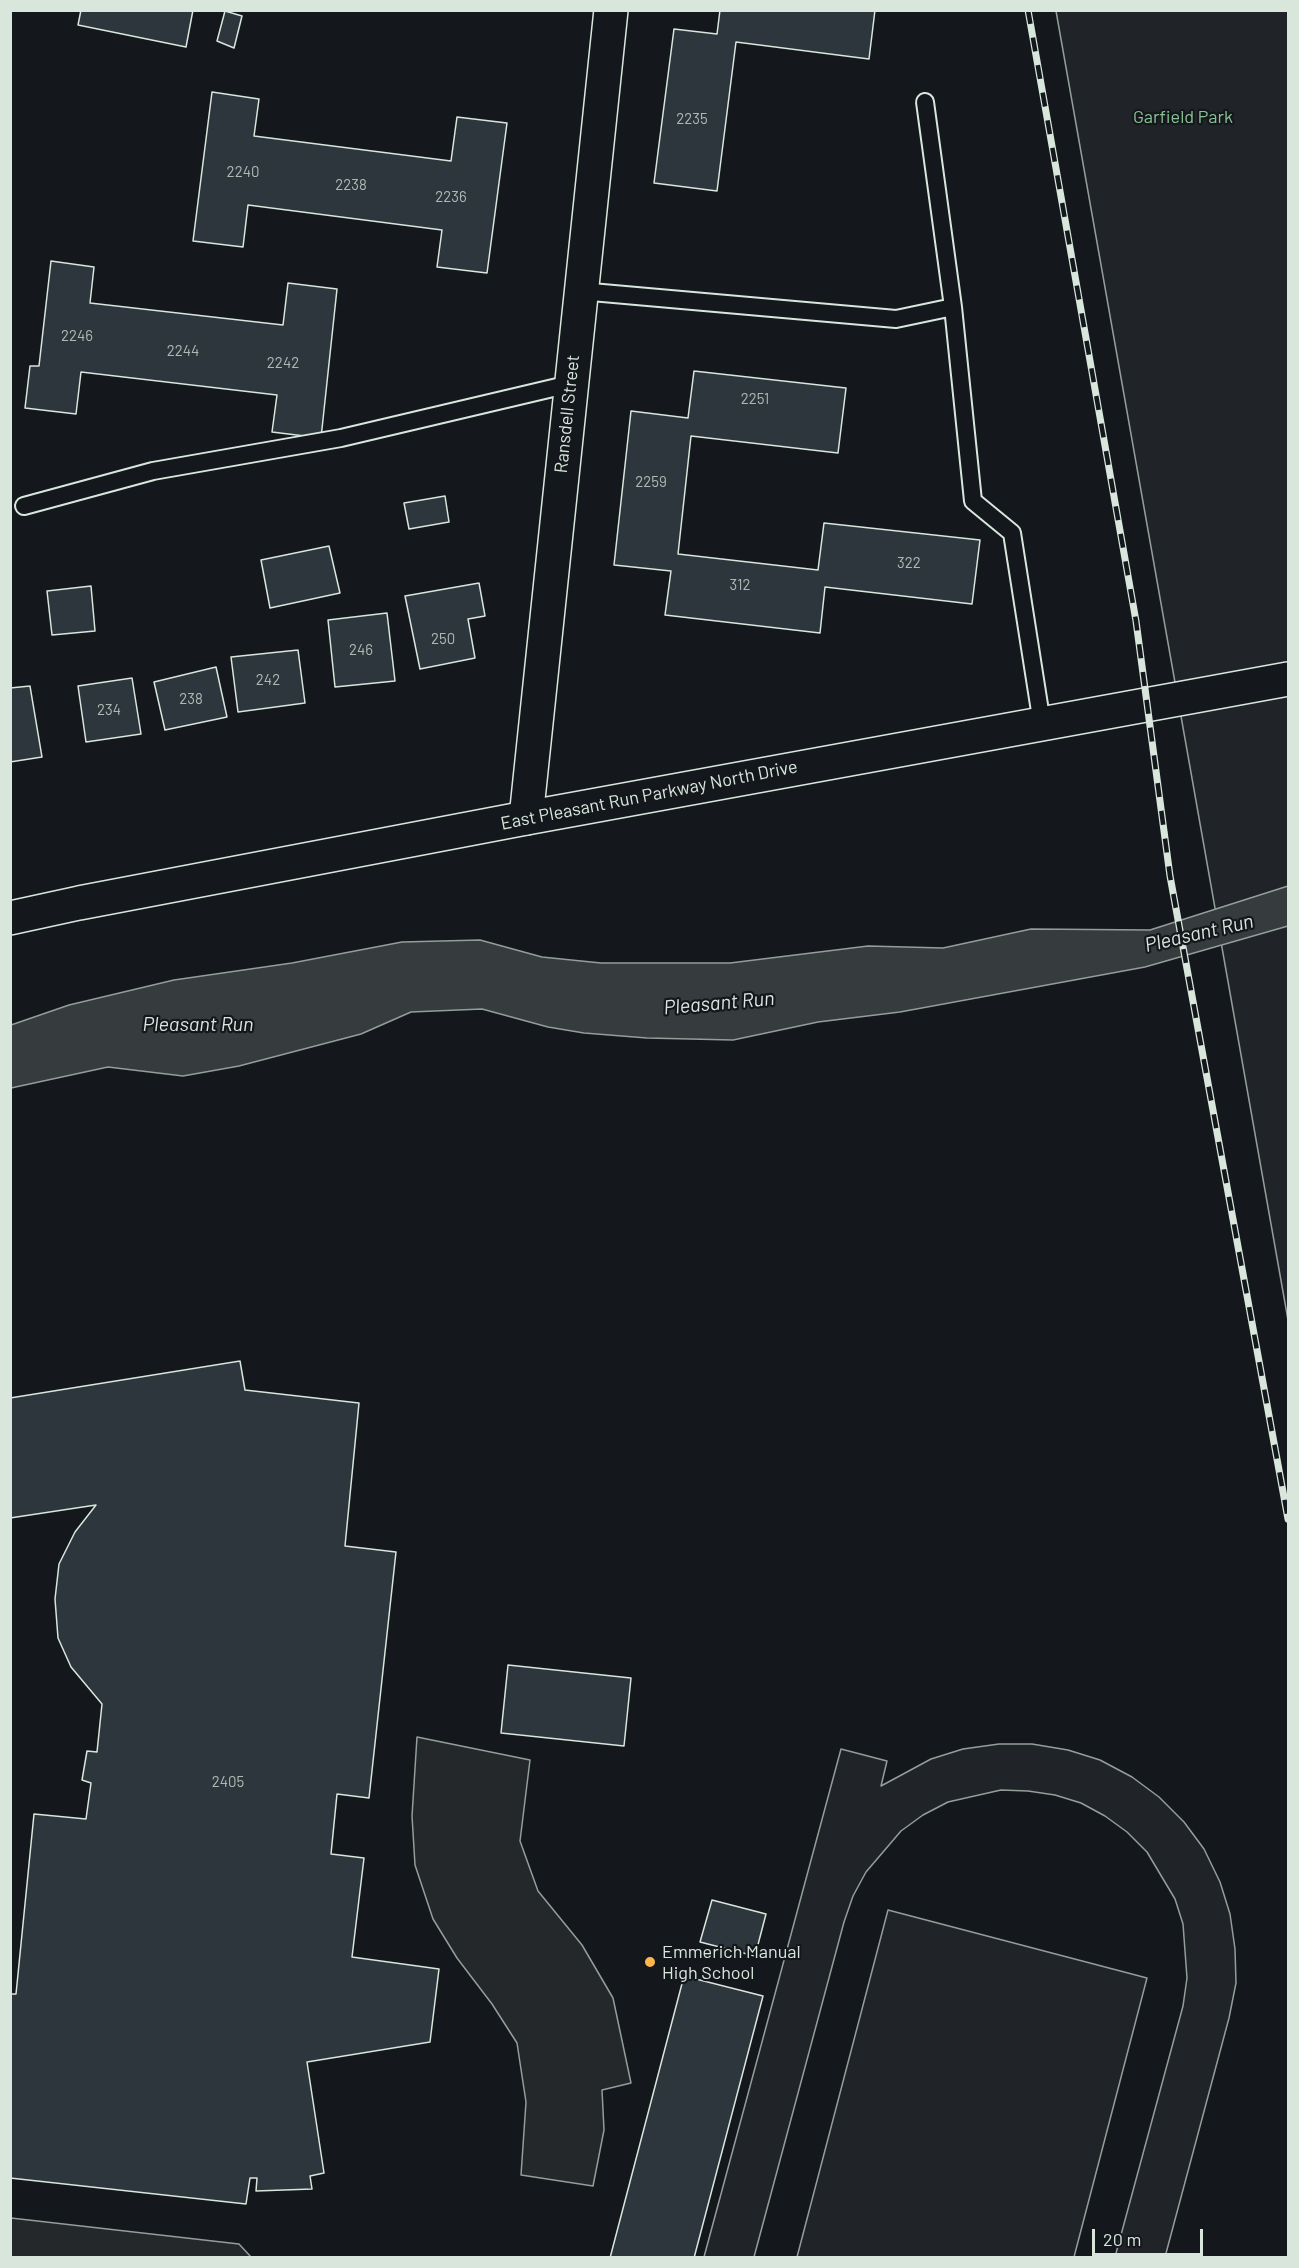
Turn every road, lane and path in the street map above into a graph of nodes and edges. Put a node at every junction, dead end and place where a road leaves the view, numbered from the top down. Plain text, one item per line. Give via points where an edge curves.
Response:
1 (611, 10) edge
2 (925, 102) dead end
3 (580, 291) junction
4 (953, 307) junction
5 (570, 384) junction
6 (24, 506) dead end
7 (1288, 679) edge
8 (1042, 724) junction
9 (526, 818) junction
10 (10, 918) edge

1 - 3 street, Ransdell Street
2 - 4 lane
3 - 4 lane via 896,319
3 - 5 street, Ransdell Street
4 - 8 lane via 973,501 1012,533
5 - 6 lane via 341,438 153,471
5 - 9 street, Ransdell Street
7 - 8 street, East Pleasant Run Parkway North Drive
8 - 9 street, East Pleasant Run Parkway North Drive
9 - 10 street, East Pleasant Run Parkway North Drive

